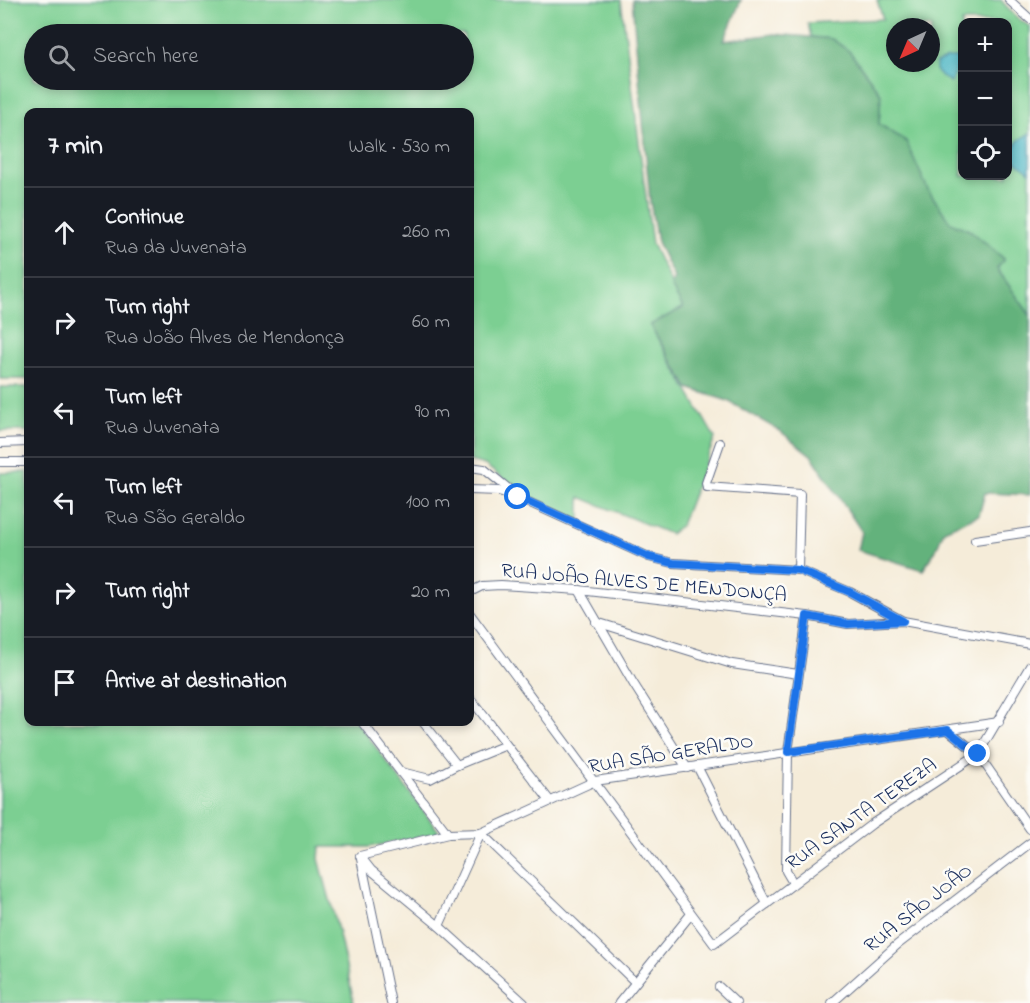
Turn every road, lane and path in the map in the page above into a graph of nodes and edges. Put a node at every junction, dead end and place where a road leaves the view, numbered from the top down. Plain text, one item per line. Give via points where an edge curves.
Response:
1 (1009, 0) edge
2 (1030, 19) edge
3 (0, 442) edge
4 (24, 442) edge
5 (720, 443) dead end
6 (0, 462) edge
7 (24, 462) edge
8 (474, 468) edge
9 (474, 490) edge
10 (518, 497) junction
11 (1030, 532) edge
12 (975, 540) dead end
13 (798, 570) junction
14 (474, 590) edge
15 (579, 590) junction
16 (807, 616) junction
17 (474, 619) edge
18 (903, 621) junction
19 (596, 622) junction
20 (1030, 644) edge
21 (1030, 666) edge
22 (798, 674) junction
23 (474, 703) edge
24 (999, 722) junction
25 (365, 726) edge
26 (426, 726) edge
27 (948, 730) junction
28 (506, 745) junction
29 (788, 752) junction
30 (978, 754) junction
31 (457, 765) junction
32 (697, 766) junction
33 (687, 768) junction
34 (401, 772) junction
35 (594, 781) junction
36 (550, 801) junction
37 (1030, 829) edge
38 (481, 833) junction
39 (448, 834) junction
40 (1030, 843) edge
41 (360, 856) junction
42 (793, 883) junction
43 (767, 904) junction
44 (691, 914) junction
45 (439, 926) junction
46 (635, 982) junction
47 (719, 987) dead end
48 (391, 1003) edge
49 (524, 1003) edge
50 (620, 1003) edge
51 (736, 1003) edge
52 (832, 1003) edge

1 - 2 street
3 - 4 street
5 - 13 street via 706,487 800,494
6 - 7 street
8 - 10 street via 484,469
9 - 10 street via 499,490
10 - 13 street via 657,559
11 - 12 street
13 - 18 street
14 - 15 street, RUA JOÃO ALVES DE MENDONÇA via 501,585
15 - 16 street, RUA JOÃO ALVES DE MENDONÇA
15 - 19 street
16 - 18 street, RUA JOÃO ALVES DE MENDONÇA via 848,624
16 - 22 street
17 - 35 street
18 - 20 street, RUA JOÃO ALVES DE MENDONÇA
19 - 22 street via 732,664
19 - 33 street
21 - 24 street, RUA SANTA TEREZA
22 - 29 street
23 - 28 street
24 - 27 street, RUA SÃO GERALDO
24 - 30 street, RUA SANTA TEREZA
25 - 34 street
26 - 31 street
27 - 29 street, RUA SÃO GERALDO
27 - 30 street
28 - 31 street
28 - 36 street
29 - 32 street, RUA SÃO GERALDO
29 - 42 street via 786,871
30 - 37 street
30 - 42 street, RUA SANTA TEREZA
31 - 34 street via 430,779
32 - 33 street, RUA SÃO GERALDO
32 - 43 street
33 - 35 street, RUA SÃO GERALDO
34 - 39 street
35 - 36 street, RUA SÃO GERALDO
35 - 44 street
36 - 38 street, RUA SÃO GERALDO
38 - 39 street, RUA SÃO GERALDO
38 - 45 street
38 - 46 street
39 - 41 street, RUA SÃO GERALDO
40 - 52 street, RUA SÃO JOÃO via 897,945
41 - 45 street via 371,870
41 - 48 street
42 - 43 street, RUA SANTA TEREZA
43 - 44 street, RUA SANTA TEREZA via 714,944
44 - 46 street
45 - 49 street
46 - 50 street
47 - 51 street

